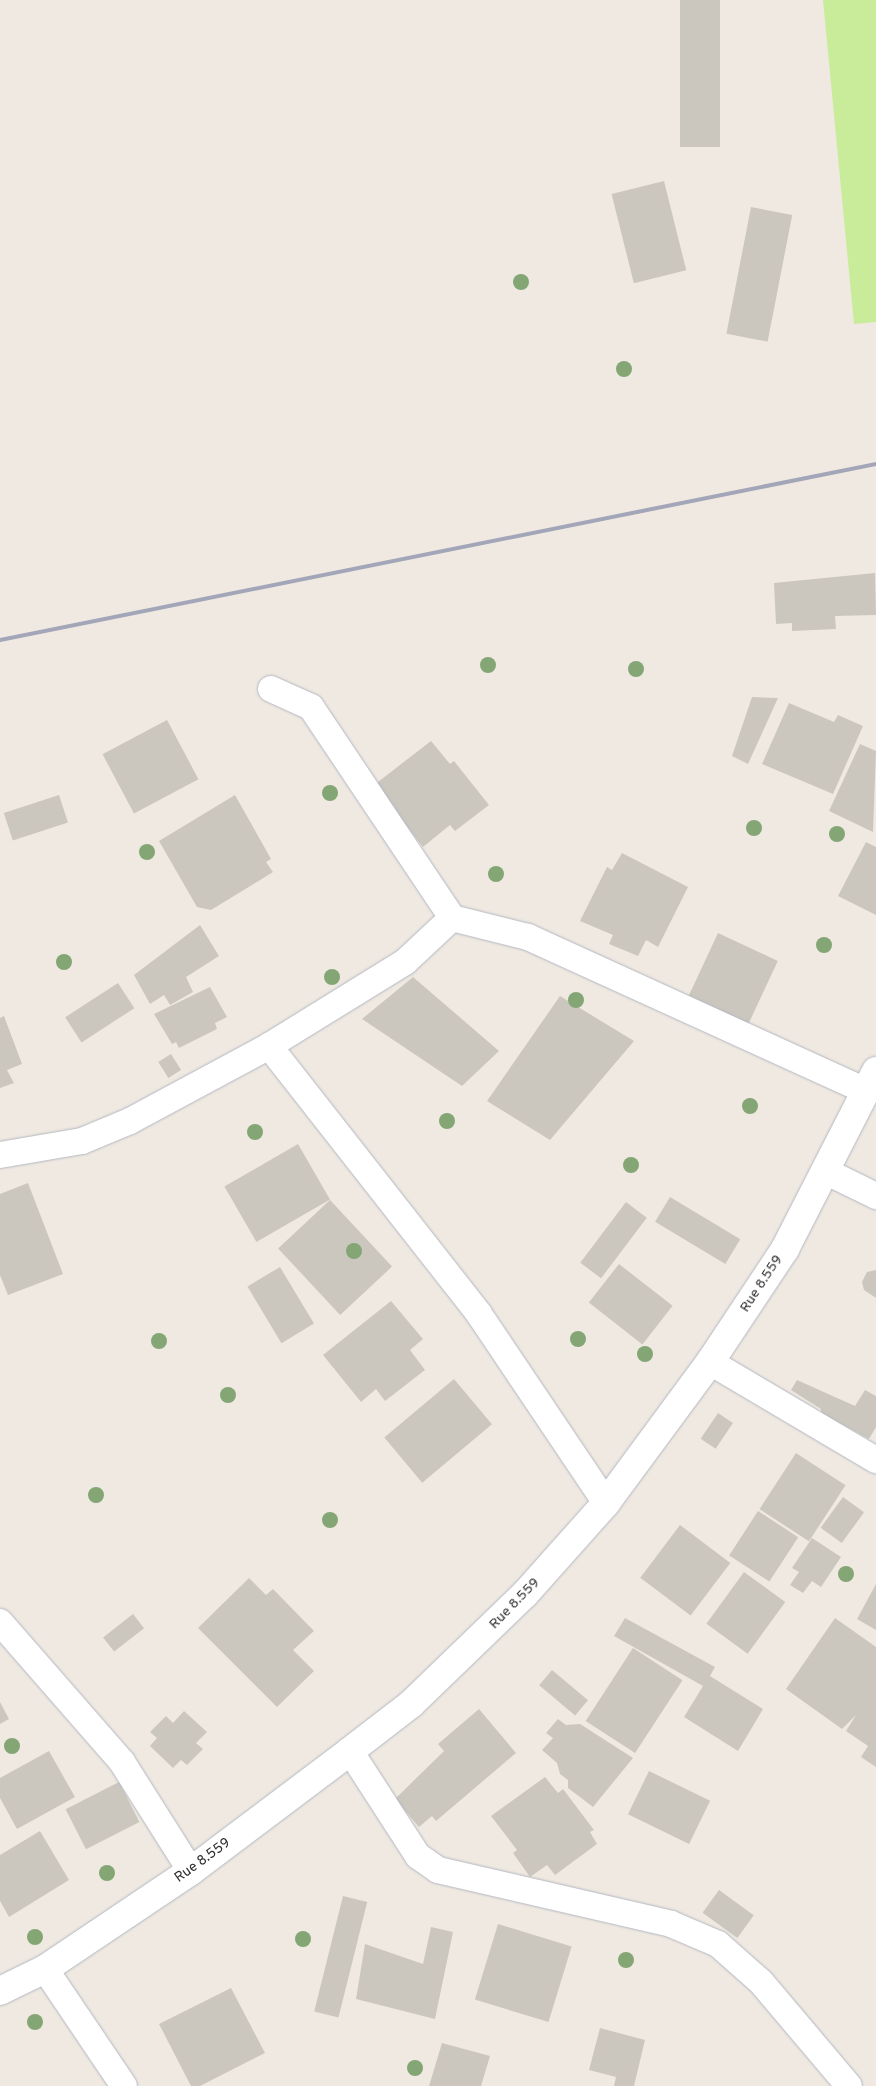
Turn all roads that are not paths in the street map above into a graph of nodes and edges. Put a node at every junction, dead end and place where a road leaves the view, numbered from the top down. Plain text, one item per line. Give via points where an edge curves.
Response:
1 (271, 689) dead end
2 (452, 918) junction
3 (269, 1046) junction
4 (871, 1081) edge
5 (0, 1155) edge
6 (826, 1172) junction
7 (876, 1196) edge
8 (710, 1362) junction
9 (876, 1460) edge
10 (606, 1503) junction
11 (0, 1622) edge
12 (350, 1751) junction
13 (191, 1871) junction
14 (45, 1968) junction
15 (0, 1991) edge
16 (124, 2086) edge
17 (849, 2086) edge

1 - 2 street via 311,707
2 - 3 street via 406,962
2 - 4 street via 528,937
3 - 5 street via 130,1121 82,1141
3 - 10 street via 479,1314
4 - 6 main road, Rue 8.559
6 - 7 street
6 - 8 main road, Rue 8.559 via 784,1249
8 - 9 street
8 - 10 main road, Rue 8.559
10 - 12 main road, Rue 8.559 via 476,1644 411,1704
11 - 13 street via 122,1762
12 - 13 main road, Rue 8.559
12 - 17 street via 418,1856 438,1870 671,1924 718,1944 761,1982
13 - 14 main road, Rue 8.559
14 - 15 main road, Rue 8.559
14 - 16 street

